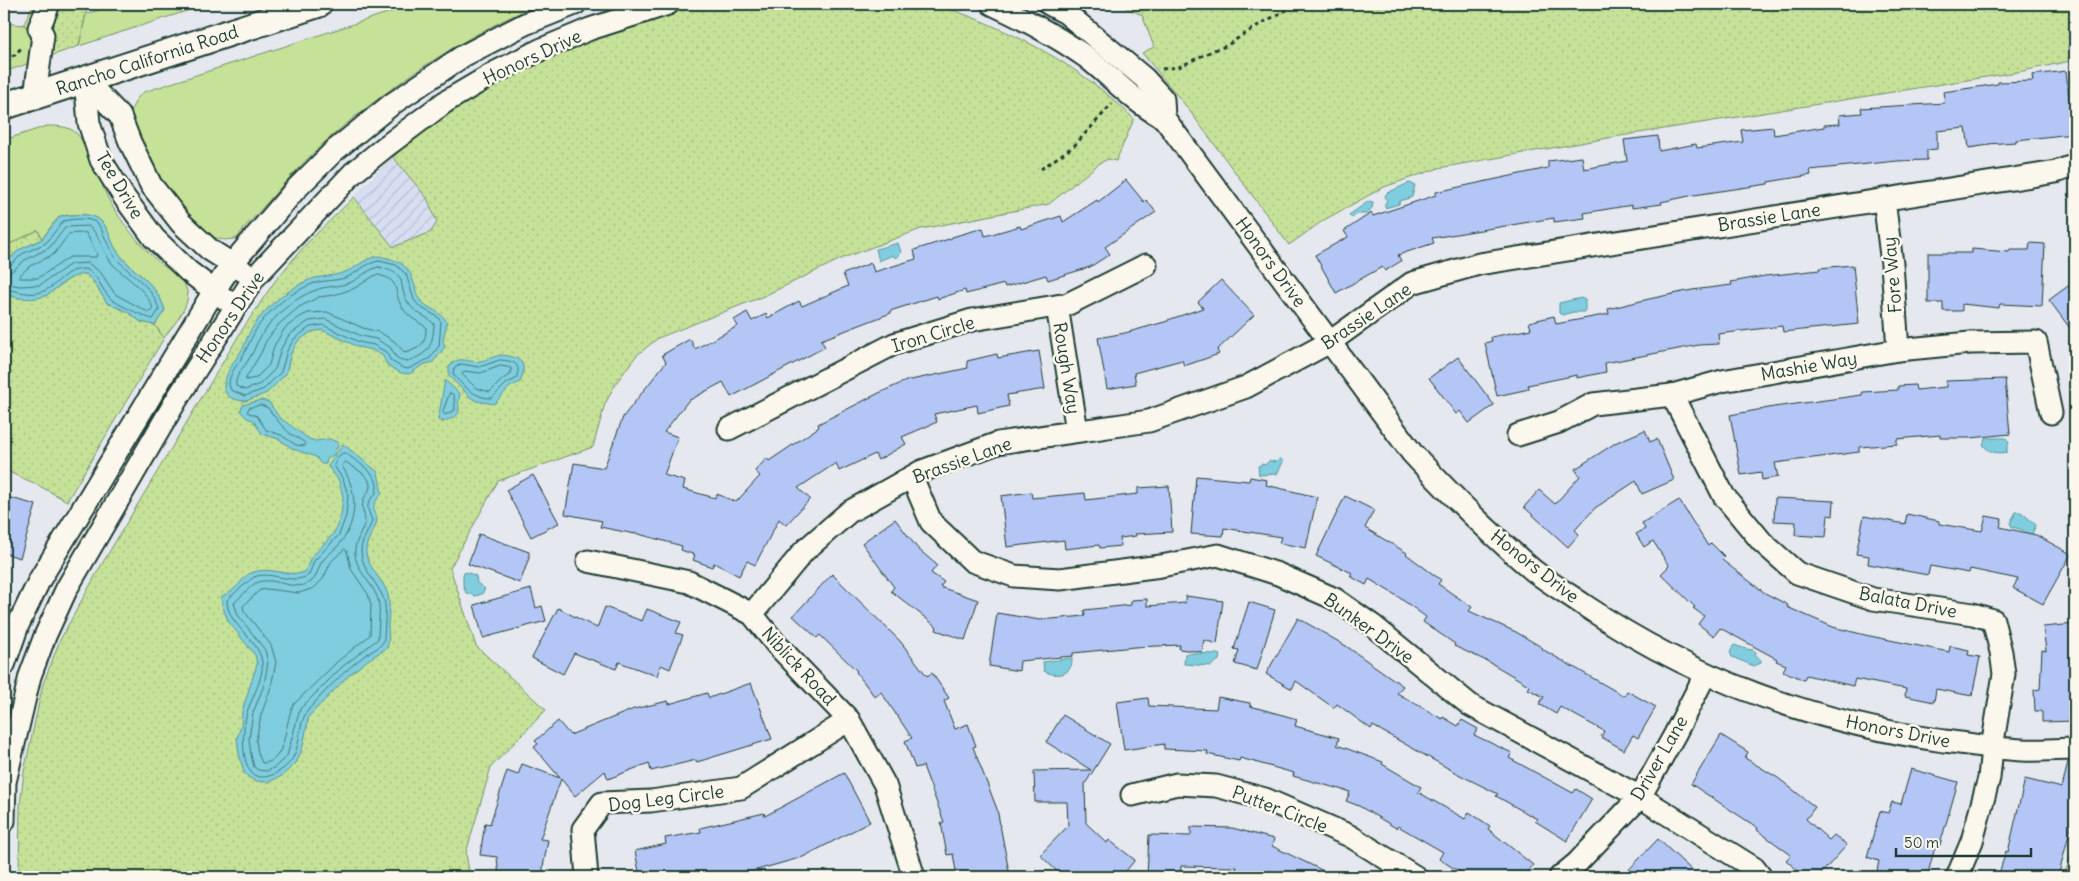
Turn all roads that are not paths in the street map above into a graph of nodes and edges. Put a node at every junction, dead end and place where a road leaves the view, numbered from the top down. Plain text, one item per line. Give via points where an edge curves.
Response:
1 (49, 4) edge
2 (318, 4) edge
3 (575, 4) edge
4 (668, 4) edge
5 (992, 4) edge
6 (1049, 4) edge
7 (85, 80) junction
8 (35, 96) junction
9 (4, 106) edge
10 (1164, 118) junction
11 (2075, 165) edge
12 (1884, 199) junction
13 (232, 264) junction
14 (1146, 265) dead end
15 (254, 278) junction
16 (214, 292) junction
17 (235, 306) junction
18 (1057, 306) junction
19 (1330, 342) junction
20 (1898, 350) junction
21 (1672, 395) junction
22 (2051, 413) dead end
23 (729, 429) dead end
24 (1077, 431) junction
25 (1518, 436) dead end
26 (912, 477) junction
27 (588, 561) dead end
28 (752, 614) junction
29 (4, 665) edge
30 (1705, 674) junction
31 (849, 720) junction
32 (1992, 748) junction
33 (2075, 749) edge
34 (4, 782) edge
35 (1132, 795) dead end
36 (1640, 797) junction
37 (4, 821) edge
38 (588, 877) edge
39 (914, 877) edge
40 (1416, 877) edge
41 (1560, 877) edge
42 (1761, 877) edge
43 (1957, 877) edge

1 - 8 street via 38,28 43,35
2 - 7 main road, Rancho California Road
3 - 13 street, Honors Drive via 525,24 463,56 392,104 334,150
4 - 15 street, Honors Drive via 590,29 542,49 445,102 353,173
5 - 10 street, Honors Drive via 1085,56 1150,111
6 - 10 street, Honors Drive via 1066,13 1144,78 1163,99
7 - 8 main road, Rancho California Road
7 - 13 street, Tee Drive via 120,116 151,185 181,223 210,250
7 - 16 street, Tee Drive via 89,124 102,160 124,197 154,238
8 - 9 main road, Rancho California Road
10 - 19 street, Honors Drive
11 - 12 street, Brassie Lane via 2056,172
12 - 19 street, Brassie Lane via 1479,264 1412,283
12 - 20 street, Fore Way
13 - 15 street, Tee Drive
13 - 16 street, Honors Drive
14 - 18 street, Iron Circle via 1068,304
15 - 17 street, Honors Drive
16 - 17 street, Tee Drive
16 - 29 street, Honors Drive via 40,579 18,625
17 - 34 street, Honors Drive via 67,588 30,676
18 - 23 street, Iron Circle via 972,320 894,344
18 - 24 street, Rough Way
19 - 24 street, Brassie Lane via 1246,387 1149,421
19 - 30 street, Honors Drive via 1412,453 1458,503 1493,534 1536,572 1623,631
20 - 21 street, Mashie Way via 1722,381
20 - 22 street, Mashie Way via 1970,343 2036,342
21 - 25 street, Mashie Way via 1593,404 1559,422
21 - 32 street, Balata Drive via 1724,496 1762,542 1797,573 1873,599 1993,620 2004,674
24 - 26 street, Brassie Lane via 998,443
26 - 28 street, Brassie Lane via 849,512 804,551
26 - 36 street, Bunker Drive via 931,522 972,561 1014,576 1060,579 1218,555 1278,574 1335,599 1470,705
27 - 28 street, Niblick Road via 689,582
28 - 31 street, Niblick Road via 776,644
30 - 32 street, Honors Drive via 1825,717 1893,734
30 - 36 street, Driver Lane
31 - 38 street, Dog Leg Circle via 741,788 651,802 602,803 583,829
31 - 39 street, Niblick Road via 885,785
32 - 33 street, Honors Drive
32 - 43 street via 1987,787 1972,841
34 - 37 street, Honors Drive
35 - 40 street, Putter Circle via 1176,784 1216,786 1265,799 1350,836
36 - 41 street, Driver Lane
36 - 42 street, Bunker Drive via 1754,868

